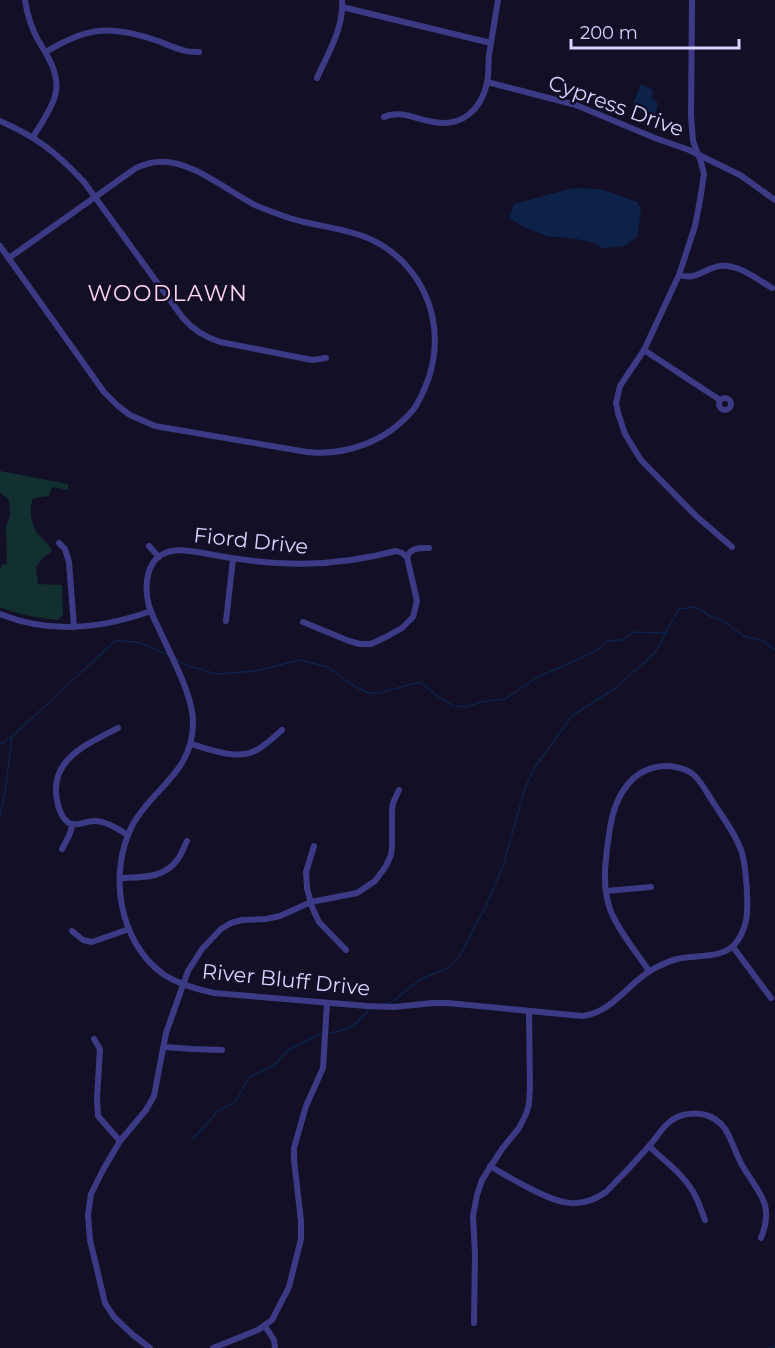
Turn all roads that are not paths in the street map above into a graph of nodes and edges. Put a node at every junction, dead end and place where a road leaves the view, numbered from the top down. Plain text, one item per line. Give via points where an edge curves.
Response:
1 (25, 0) edge
2 (498, 0) edge
3 (692, 0) edge
4 (342, 3) edge
5 (491, 43) junction
6 (46, 52) junction
7 (199, 52) dead end
8 (317, 78) dead end
9 (487, 82) junction
10 (384, 117) dead end
11 (0, 121) edge
12 (33, 137) junction
13 (699, 154) junction
14 (95, 196) junction
15 (775, 200) edge
16 (0, 246) edge
17 (9, 258) junction
18 (679, 275) junction
19 (772, 288) dead end
20 (644, 350) junction
21 (326, 358) dead end
22 (720, 400) dead end
23 (59, 543) dead end
24 (149, 546) dead end
25 (732, 547) dead end
26 (429, 548) dead end
27 (159, 557) junction
28 (407, 557) junction
29 (233, 559) junction
30 (151, 611) junction
31 (0, 614) edge
32 (226, 621) dead end
33 (303, 622) dead end
34 (74, 627) junction
35 (118, 728) dead end
36 (282, 730) dead end
37 (191, 744) junction
38 (399, 790) dead end
39 (73, 824) junction
40 (128, 835) junction
41 (187, 841) dead end
42 (314, 846) dead end
43 (62, 849) dead end
44 (120, 878) junction
45 (651, 887) dead end
46 (607, 891) junction
47 (311, 902) junction
48 (129, 929) junction
49 (72, 931) dead end
50 (733, 947) junction
51 (346, 950) dead end
52 (649, 971) junction
53 (183, 984) junction
54 (771, 998) dead end
55 (327, 1003) junction
56 (529, 1011) junction
57 (94, 1039) dead end
58 (164, 1047) junction
59 (222, 1050) dead end
60 (120, 1141) junction
61 (649, 1146) junction
62 (490, 1166) junction
63 (705, 1220) dead end
64 (761, 1239) dead end
65 (474, 1323) dead end
66 (265, 1326) junction
67 (150, 1348) edge
68 (213, 1348) edge
69 (275, 1348) edge

1 - 6 street via 33,28
2 - 5 street
3 - 13 street via 691,116 693,141
4 - 5 street
4 - 8 street via 339,28
5 - 9 street
6 - 7 street via 71,38 104,30
6 - 12 street via 56,89
9 - 10 street via 474,110 452,123 396,114
9 - 13 street, Cypress Drive via 576,105
11 - 12 street
12 - 14 street via 67,164
13 - 15 street, Cypress Drive via 740,175
13 - 18 street via 704,174 700,200
14 - 17 street
14 - 17 street via 136,168 172,162 256,205 302,222 355,232 387,248 414,275 433,315 434,357 413,410 390,431 362,446 326,453 146,423 126,412 104,392
14 - 21 street via 183,318 199,333 238,346 312,360
16 - 17 street
18 - 19 street via 693,277 714,267 730,267
18 - 20 street
20 - 22 street
20 - 25 street via 618,391 617,408 625,434 641,460
23 - 34 street via 66,549 69,562
24 - 27 street
26 - 28 street, Fiord Drive via 415,548
27 - 29 street, Fiord Drive via 186,550
27 - 30 street via 148,576
28 - 29 street, Fiord Drive via 396,551 356,561 318,564
28 - 33 street via 417,601 413,616 402,628 371,644 360,644
29 - 32 street
30 - 34 street via 128,619
30 - 37 street, River Bluff Drive via 190,702 194,724
31 - 34 street via 25,623
35 - 39 street via 81,748 59,772 58,804 64,818
36 - 37 street via 260,748 242,754
37 - 40 street, River Bluff Drive via 178,771 142,811
38 - 47 street via 392,810 391,855 383,872 357,893
39 - 40 street via 99,822
39 - 43 street
40 - 44 street, River Bluff Drive
41 - 44 street via 177,860 163,873
42 - 47 street via 306,872
44 - 48 street, River Bluff Drive
45 - 46 street
46 - 50 street via 610,826 626,786 650,768 674,766 685,770 706,791 732,832 743,860 746,919
46 - 52 street via 614,918
47 - 51 street via 319,922
47 - 53 street via 280,916 226,926 197,956
48 - 49 street via 92,942
48 - 53 street, River Bluff Drive via 150,962
50 - 52 street via 674,960
50 - 54 street
52 - 56 street, River Bluff Drive via 609,1006 593,1014
53 - 55 street, River Bluff Drive via 214,993
53 - 58 street
55 - 56 street, River Bluff Drive via 394,1008 460,1004
55 - 66 street via 323,1068 306,1106 294,1148 301,1239 289,1287
56 - 62 street via 529,1104 519,1128
57 - 60 street via 100,1049 98,1116
58 - 59 street
58 - 60 street via 154,1096
60 - 67 street via 91,1194 88,1228 105,1303 114,1317
61 - 62 street via 606,1192 577,1203 553,1200
61 - 63 street via 689,1186
61 - 64 street via 669,1123 684,1115 701,1114 721,1123 766,1201 769,1218
62 - 65 street via 479,1188 473,1216
66 - 68 street
66 - 69 street

